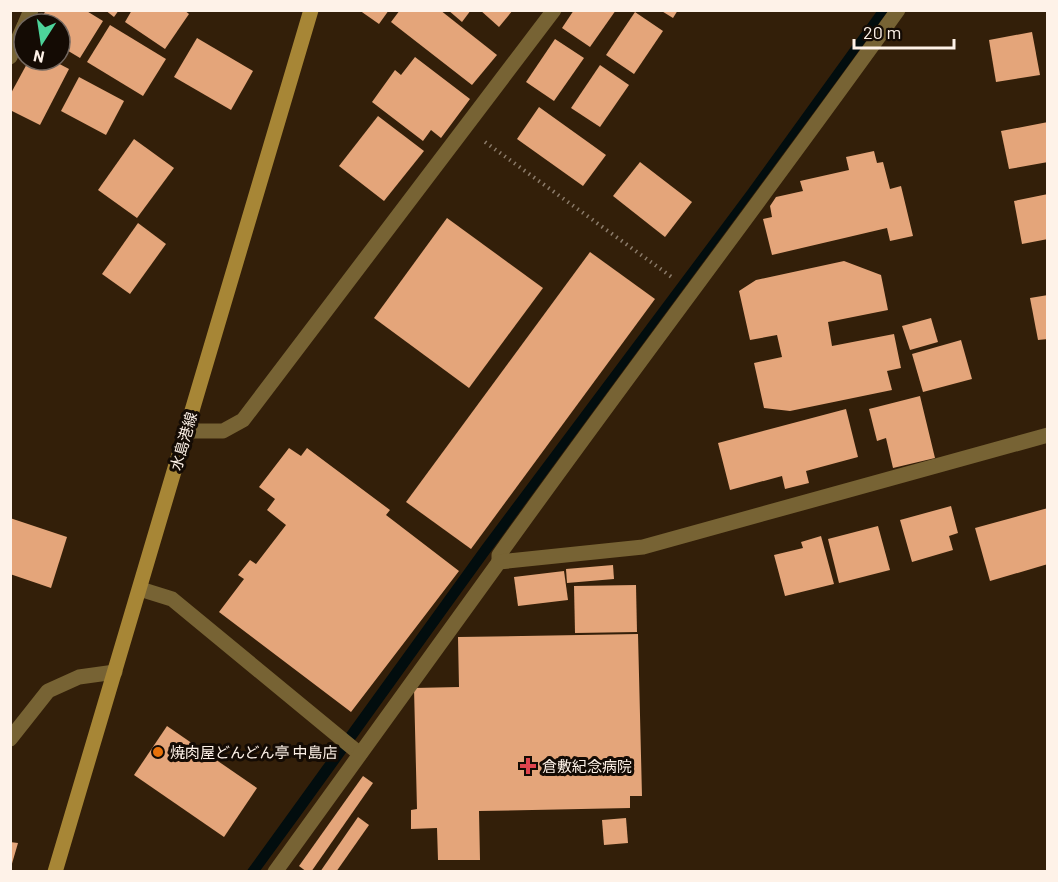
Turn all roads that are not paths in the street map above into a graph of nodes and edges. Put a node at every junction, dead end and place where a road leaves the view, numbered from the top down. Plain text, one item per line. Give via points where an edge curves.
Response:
1 (312, 10) edge
2 (554, 10) edge
3 (898, 10) edge
4 (186, 431) junction
5 (1047, 435) edge
6 (499, 562) junction
7 (140, 589) junction
8 (115, 672) junction
9 (10, 739) edge
10 (357, 751) junction
11 (55, 872) edge
12 (275, 872) edge

1 - 4 main road, 水島港線
2 - 4 street via 243,420 223,431
3 - 6 street via 786,167 603,409 499,555
4 - 7 main road, 水島港線
5 - 6 street via 644,548
6 - 10 street
7 - 8 main road, 水島港線
7 - 10 street via 172,599
8 - 9 street via 79,677 48,691
8 - 11 main road, 水島港線
10 - 12 street

